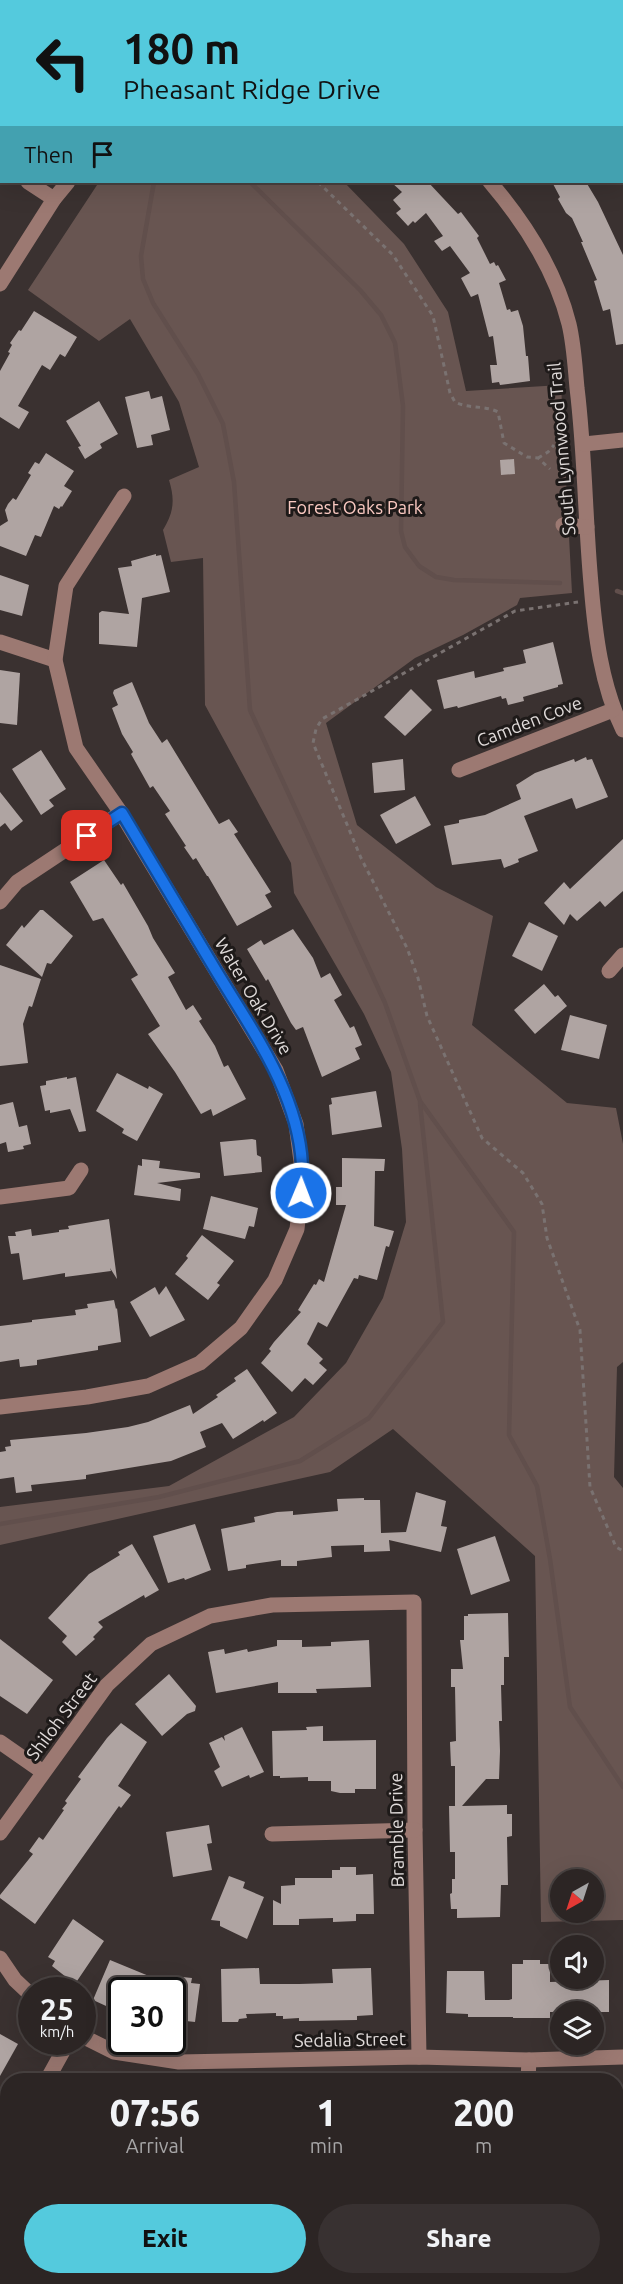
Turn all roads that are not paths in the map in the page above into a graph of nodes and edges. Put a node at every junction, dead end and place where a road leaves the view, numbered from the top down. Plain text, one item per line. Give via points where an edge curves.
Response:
1 (30, 183) edge
2 (67, 183) edge
3 (491, 183) edge
4 (54, 199) junction
5 (0, 284) edge
6 (623, 440) edge
7 (584, 444) junction
8 (124, 496) dead end
9 (563, 525) dead end
10 (587, 527) junction
11 (0, 642) edge
12 (54, 660) junction
13 (613, 710) junction
14 (623, 730) edge
15 (459, 770) dead end
16 (122, 813) junction
17 (0, 902) edge
18 (623, 955) edge
19 (609, 971) dead end
20 (81, 1170) dead end
21 (0, 1197) edge
22 (0, 1407) edge
23 (414, 1602) joint
24 (0, 1742) edge
25 (44, 1772) junction
26 (415, 1830) junction
27 (0, 1833) edge
28 (272, 1834) dead end
29 (0, 1958) edge
30 (18, 1983) edge
31 (96, 2043) edge
32 (61, 2055) edge
33 (419, 2057) junction
34 (623, 2057) edge
35 (529, 2060) junction
36 (51, 2073) edge
37 (528, 2073) edge

1 - 4 street
2 - 4 street
3 - 7 street, South Lynnwood Trail via 533,239 569,324
4 - 5 street
6 - 7 street
7 - 10 street, South Lynnwood Trail
8 - 12 street, Water Oak Drive via 66,586
9 - 10 street
10 - 13 street, South Lynnwood Trail via 597,642
11 - 12 street
12 - 16 street, Water Oak Drive via 76,748
13 - 14 street, South Lynnwood Trail
13 - 15 street, Camden Cove
16 - 17 street via 17,882
16 - 22 street, Water Oak Drive via 276,1070 296,1124 303,1176 297,1229 275,1280 241,1328 200,1363 148,1386
18 - 19 street
20 - 21 street via 69,1188
23 - 25 street, Shiloh Street via 272,1605 210,1616 151,1644 107,1685
23 - 26 street, Bramble Drive
24 - 25 street
25 - 27 street, Shiloh Street
26 - 28 street
26 - 33 street, Bramble Drive
29 - 30 street
31 - 33 street, Sedalia Street via 114,2052 179,2062
32 - 36 street
33 - 35 street, Sedalia Street
34 - 35 street, Sedalia Street
35 - 37 street

